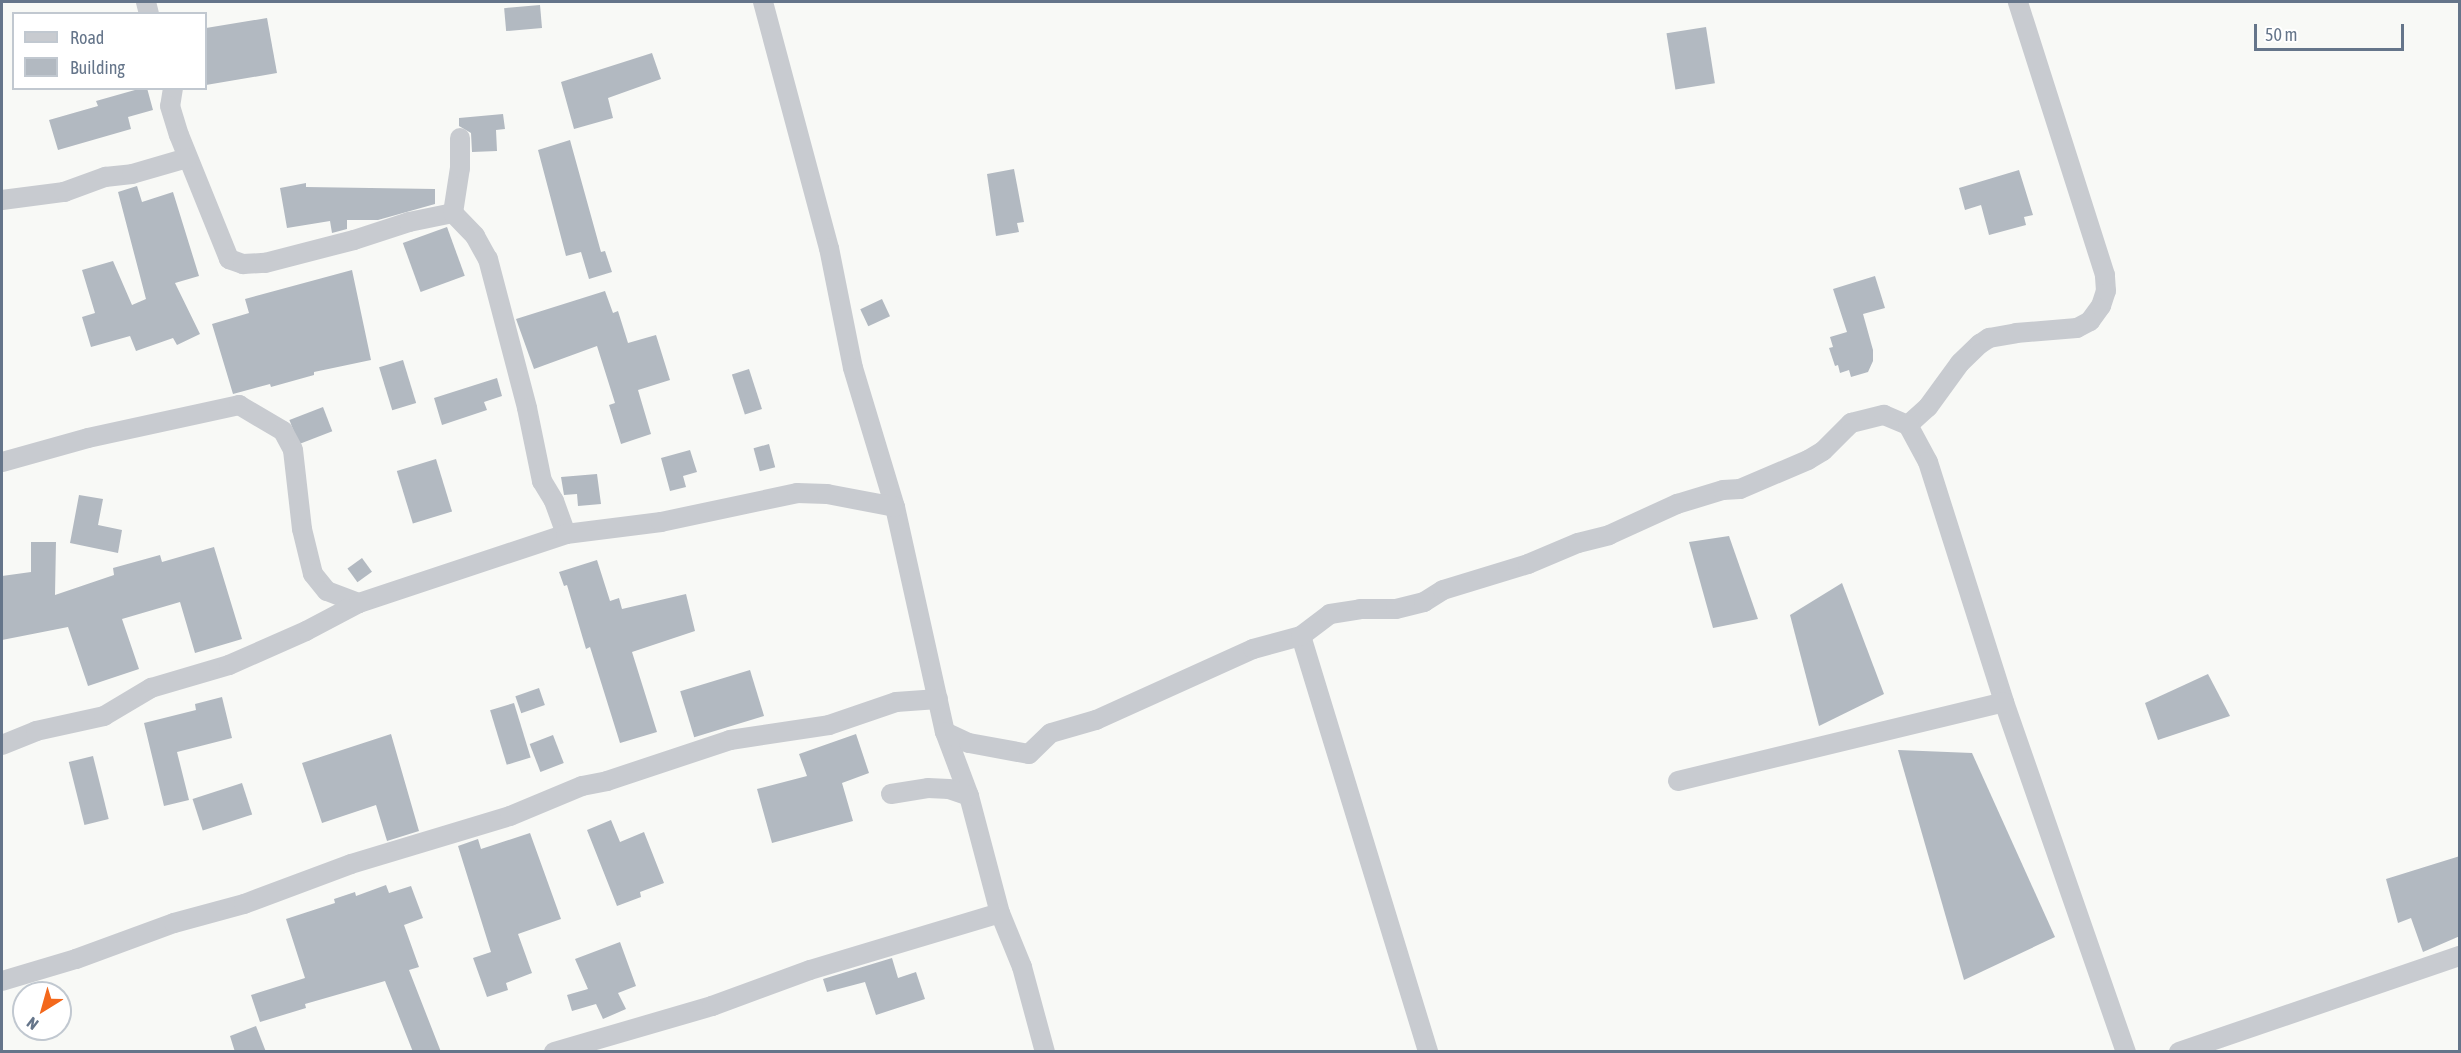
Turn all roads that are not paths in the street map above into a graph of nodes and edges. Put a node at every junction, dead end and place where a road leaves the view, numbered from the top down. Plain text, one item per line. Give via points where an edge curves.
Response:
1 (764, 2) edge
2 (2018, 2) edge
3 (173, 90) edge
4 (460, 138) dead end
5 (187, 158) junction
6 (2, 200) edge
7 (453, 213) junction
8 (1908, 425) junction
9 (2, 462) edge
10 (895, 507) junction
11 (566, 534) junction
12 (359, 603) junction
13 (1301, 636) junction
14 (938, 699) junction
15 (2004, 702) junction
16 (945, 732) junction
17 (2, 745) edge
18 (1678, 781) dead end
19 (891, 794) dead end
20 (969, 796) junction
21 (999, 913) junction
22 (2460, 956) edge
23 (2, 981) edge
24 (554, 1052) edge
25 (1045, 1052) edge
26 (1428, 1052) edge
27 (2126, 1052) edge
28 (2179, 1052) edge

1 - 10 street via 829,248 853,369
2 - 8 street via 2105,275 2106,291 2090,321 2077,328 2016,333 1989,338 1980,344
3 - 5 street via 170,106
4 - 7 street
5 - 6 street via 132,174 105,177 64,192
5 - 7 street via 229,259 243,264 301,255 409,222
7 - 11 street via 475,236 488,259 542,481
8 - 13 street via 1884,415 1851,423 1816,456 1740,489 1677,504 1609,535 1443,590 1424,602 1396,609 1330,614
8 - 15 street via 1928,462
9 - 12 street via 88,438 239,405 283,431 293,450 302,530 313,574 327,591
10 - 11 street via 827,494 797,493 661,522
10 - 14 street
11 - 12 street
12 - 17 street via 229,665 151,688 104,716 36,731
13 - 16 street via 1253,649 1096,720 1051,733 1029,754 969,743
13 - 26 street
14 - 16 street
14 - 23 street via 896,702 829,725 730,740 582,786 510,816 351,864 244,904 174,923
15 - 18 street
15 - 27 street
16 - 20 street
19 - 20 street via 927,788 949,789
20 - 21 street
21 - 24 street via 810,970 702,1009
21 - 25 street via 1022,967
22 - 28 street

